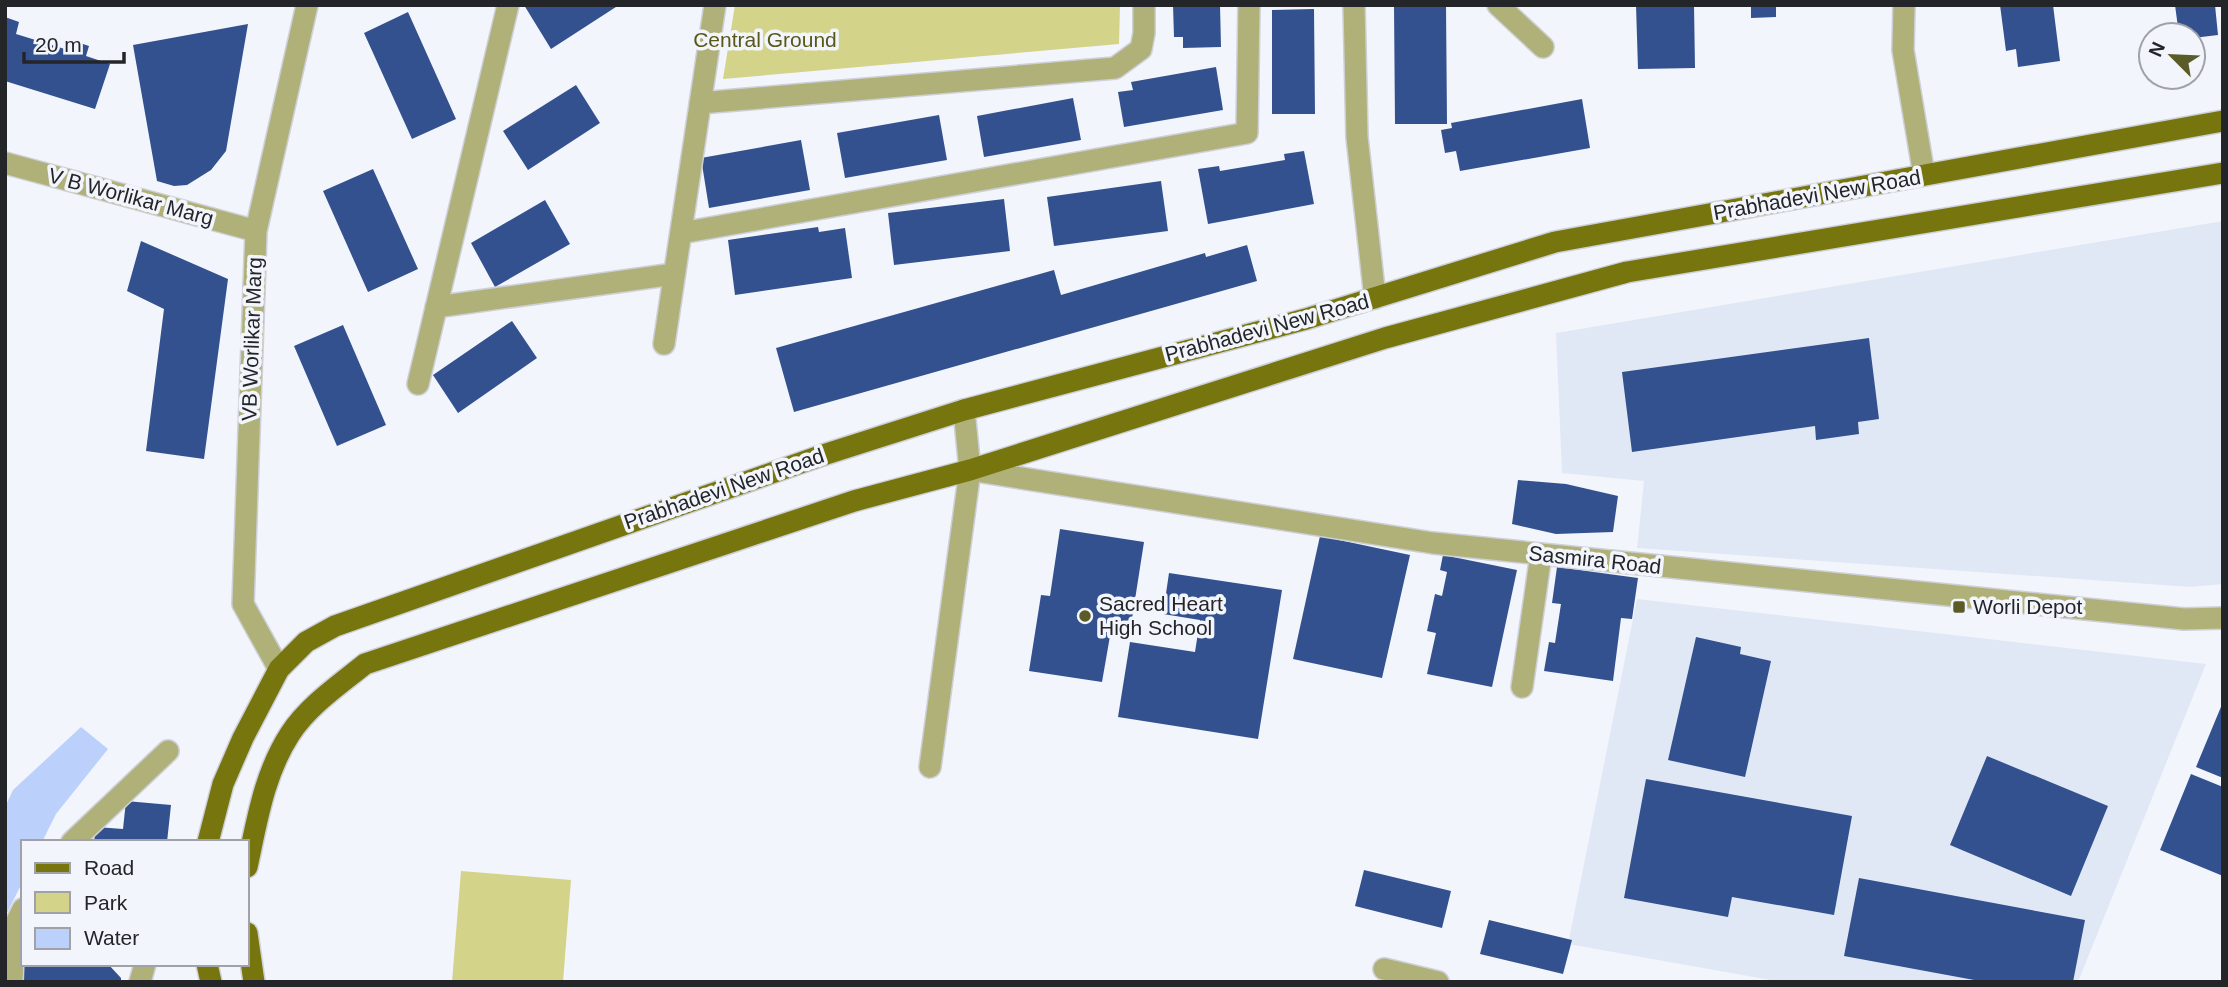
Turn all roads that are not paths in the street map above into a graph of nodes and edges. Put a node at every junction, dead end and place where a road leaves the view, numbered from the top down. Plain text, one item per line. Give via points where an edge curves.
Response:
1 (307, 5) edge
2 (508, 5) edge
3 (715, 5) edge
4 (1144, 5) edge
5 (1249, 5) edge
6 (1354, 5) edge
7 (1498, 5) edge
8 (1904, 5) edge
9 (1544, 47) dead end
10 (700, 103) junction
11 (2223, 121) edge
12 (5, 163) edge
13 (2223, 173) edge
14 (1924, 175) junction
15 (256, 232) junction
16 (681, 233) junction
17 (674, 274) junction
18 (1375, 298) junction
19 (436, 307) junction
20 (664, 344) dead end
21 (418, 384) dead end
22 (964, 410) junction
23 (970, 470) junction
24 (1541, 554) junction
25 (2223, 618) edge
26 (279, 669) junction
27 (1522, 687) dead end
28 (168, 751) dead end
29 (930, 767) dead end
30 (74, 840) edge
31 (209, 840) edge
32 (248, 862) edge
33 (21, 913) edge
34 (248, 940) edge
35 (1384, 969) dead end
36 (12, 982) edge
37 (254, 982) edge
38 (1438, 982) edge

1 - 15 street, VB Worlikar Marg
2 - 19 street
3 - 10 street
4 - 10 street via 1141,49 1115,68
5 - 16 street via 1247,133
6 - 18 street via 1357,138
7 - 9 street
8 - 14 street via 1903,50
10 - 16 street
11 - 14 main road, Prabhadevi New Road
12 - 15 street, V B Worlikar Marg
13 - 23 main road, Prabhadevi New Road via 1627,272 1385,338
14 - 18 main road, Prabhadevi New Road via 1555,242
15 - 26 street, VB Worlikar Marg via 243,604
16 - 17 street
17 - 19 street
17 - 20 street
18 - 22 main road, Prabhadevi New Road
19 - 21 street
22 - 23 street
22 - 26 main road, Prabhadevi New Road via 823,454 335,626 306,642
23 - 24 street, Sasmira Road via 1433,543
23 - 29 street
23 - 32 main road, Prabhadevi New Road via 854,500 365,664 321,699 290,733 264,786
24 - 25 street, Sasmira Road via 2184,619
24 - 27 street
26 - 31 main road, Prabhadevi New Road via 223,784
28 - 30 street
33 - 36 street via 14,927
34 - 37 main road
35 - 38 street

